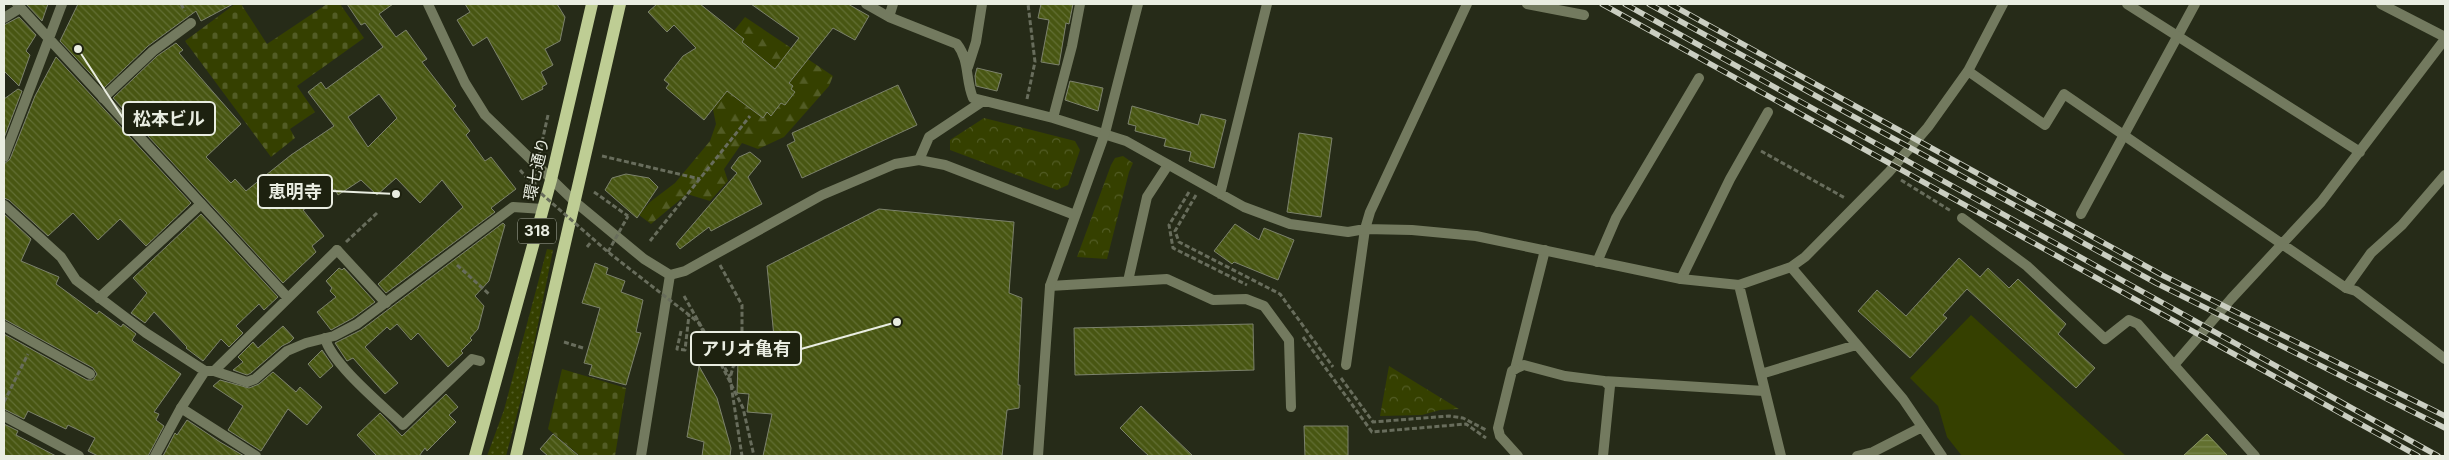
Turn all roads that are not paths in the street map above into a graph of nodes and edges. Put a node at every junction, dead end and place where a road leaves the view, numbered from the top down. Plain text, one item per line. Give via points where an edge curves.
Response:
1 (62, 4) edge
2 (428, 4) edge
3 (592, 4) edge
4 (620, 4) edge
5 (866, 4) edge
6 (893, 4) edge
7 (982, 4) edge
8 (1080, 4) edge
9 (1138, 4) edge
10 (1268, 4) edge
11 (1467, 4) edge
12 (1527, 4) edge
13 (2003, 4) edge
14 (2127, 4) edge
15 (2195, 4) edge
16 (2382, 4) edge
17 (18, 6) edge
18 (1584, 14) dead end
19 (889, 17) junction
20 (4, 18) edge
21 (191, 22) dead end
22 (2178, 36) junction
23 (48, 38) junction
24 (2445, 38) edge
25 (968, 67) junction
26 (1968, 72) junction
27 (1699, 78) dead end
28 (103, 98) junction
29 (983, 101) junction
30 (1768, 112) dead end
31 (1053, 118) junction
32 (1105, 133) junction
33 (2124, 134) junction
34 (2360, 152) junction
35 (4, 157) edge
36 (919, 160) junction
37 (1168, 165) junction
38 (2445, 175) edge
39 (551, 180) junction
40 (1220, 194) junction
41 (574, 201) junction
42 (4, 204) edge
43 (201, 204) junction
44 (543, 209) junction
45 (1075, 214) junction
46 (2081, 214) dead end
47 (1962, 218) road end
48 (1365, 230) junction
49 (2281, 244) junction
50 (1545, 250) junction
51 (1597, 262) junction
52 (1791, 267) junction
53 (670, 275) junction
54 (1681, 279) junction
55 (1128, 281) junction
56 (1739, 285) junction
57 (1050, 286) junction
58 (2346, 288) junction
59 (287, 297) junction
60 (100, 298) junction
61 (386, 303) junction
62 (4, 326) edge
63 (325, 338) junction
64 (1856, 345) junction
65 (2445, 360) edge
66 (480, 361) dead end
67 (2174, 365) junction
68 (1346, 366) dead end
69 (1515, 370) junction
70 (209, 371) junction
71 (90, 374) dead end
72 (1761, 374) junction
73 (1604, 381) junction
74 (1764, 391) junction
75 (181, 408) junction
76 (1291, 408) dead end
77 (4, 416) edge
78 (1922, 427) junction
79 (79, 456) edge
80 (156, 456) edge
81 (256, 456) edge
82 (475, 456) edge
83 (516, 456) edge
84 (641, 456) edge
85 (1038, 456) edge
86 (1518, 456) edge
87 (1603, 456) edge
88 (1781, 456) edge
89 (1857, 456) edge
90 (1942, 456) edge
91 (2255, 456) edge

1 - 23 street
2 - 39 street via 478,106
3 - 39 main road, 環七通り / 318
4 - 41 main road, 318
5 - 19 street
6 - 19 street
7 - 25 street
8 - 31 street
9 - 32 street
10 - 40 street
11 - 48 street via 1370,212
12 - 18 street
13 - 26 street
14 - 22 street
15 - 22 street
16 - 24 street
17 - 20 street
17 - 23 street
19 - 25 street via 957,44
21 - 28 street via 153,51
22 - 33 street
22 - 34 street
23 - 28 street
23 - 35 street
24 - 34 street
25 - 29 street via 967,85 973,98
26 - 33 street via 2045,125 2064,94
26 - 52 street via 1928,127 1889,172 1822,242
27 - 51 street via 1616,218
28 - 43 street
29 - 31 street
29 - 36 street via 929,137
30 - 54 street via 1730,178
31 - 32 street
32 - 37 street
32 - 45 street
33 - 46 street
33 - 49 street
34 - 49 street via 2321,202
36 - 45 street via 945,165
36 - 53 street via 895,164 822,195 684,271
37 - 40 street
37 - 55 street via 1147,197
38 - 58 street via 2402,225 2371,254
39 - 41 street
39 - 44 main road, 環七通り / 318
40 - 48 street via 1290,224 1348,232
41 - 53 street via 644,259
41 - 83 main road, 318
42 - 60 street via 60,257 76,280
43 - 59 street
43 - 60 street
44 - 61 street via 514,207
44 - 82 main road, 環七通り / 318
45 - 57 street
47 - 67 street via 2028,266 2106,339 2129,320 2138,324
48 - 50 street via 1412,230 1476,236
48 - 68 street
49 - 58 street
49 - 67 street
50 - 51 street
50 - 69 street
51 - 54 street
52 - 56 street
52 - 64 street
53 - 84 street
54 - 56 street
55 - 57 street
55 - 76 street via 1167,279 1213,300 1246,299 1264,306 1290,340
56 - 72 street
57 - 85 street
58 - 65 street via 2356,291
59 - 61 street via 337,250
59 - 70 street
60 - 70 street via 146,333
61 - 63 street via 357,324
62 - 71 street
63 - 66 street via 341,366 403,426 472,359
63 - 70 street via 287,351 255,379 247,382
64 - 72 street
64 - 78 street via 1903,399
67 - 91 street
69 - 73 street via 1524,365 1565,376
69 - 86 street via 1512,371 1498,428 1500,436
70 - 75 street
72 - 74 street
73 - 74 street
73 - 87 street via 1610,386
74 - 88 street
75 - 80 street
75 - 81 street
77 - 79 street
78 - 89 street via 1873,452
78 - 90 street

